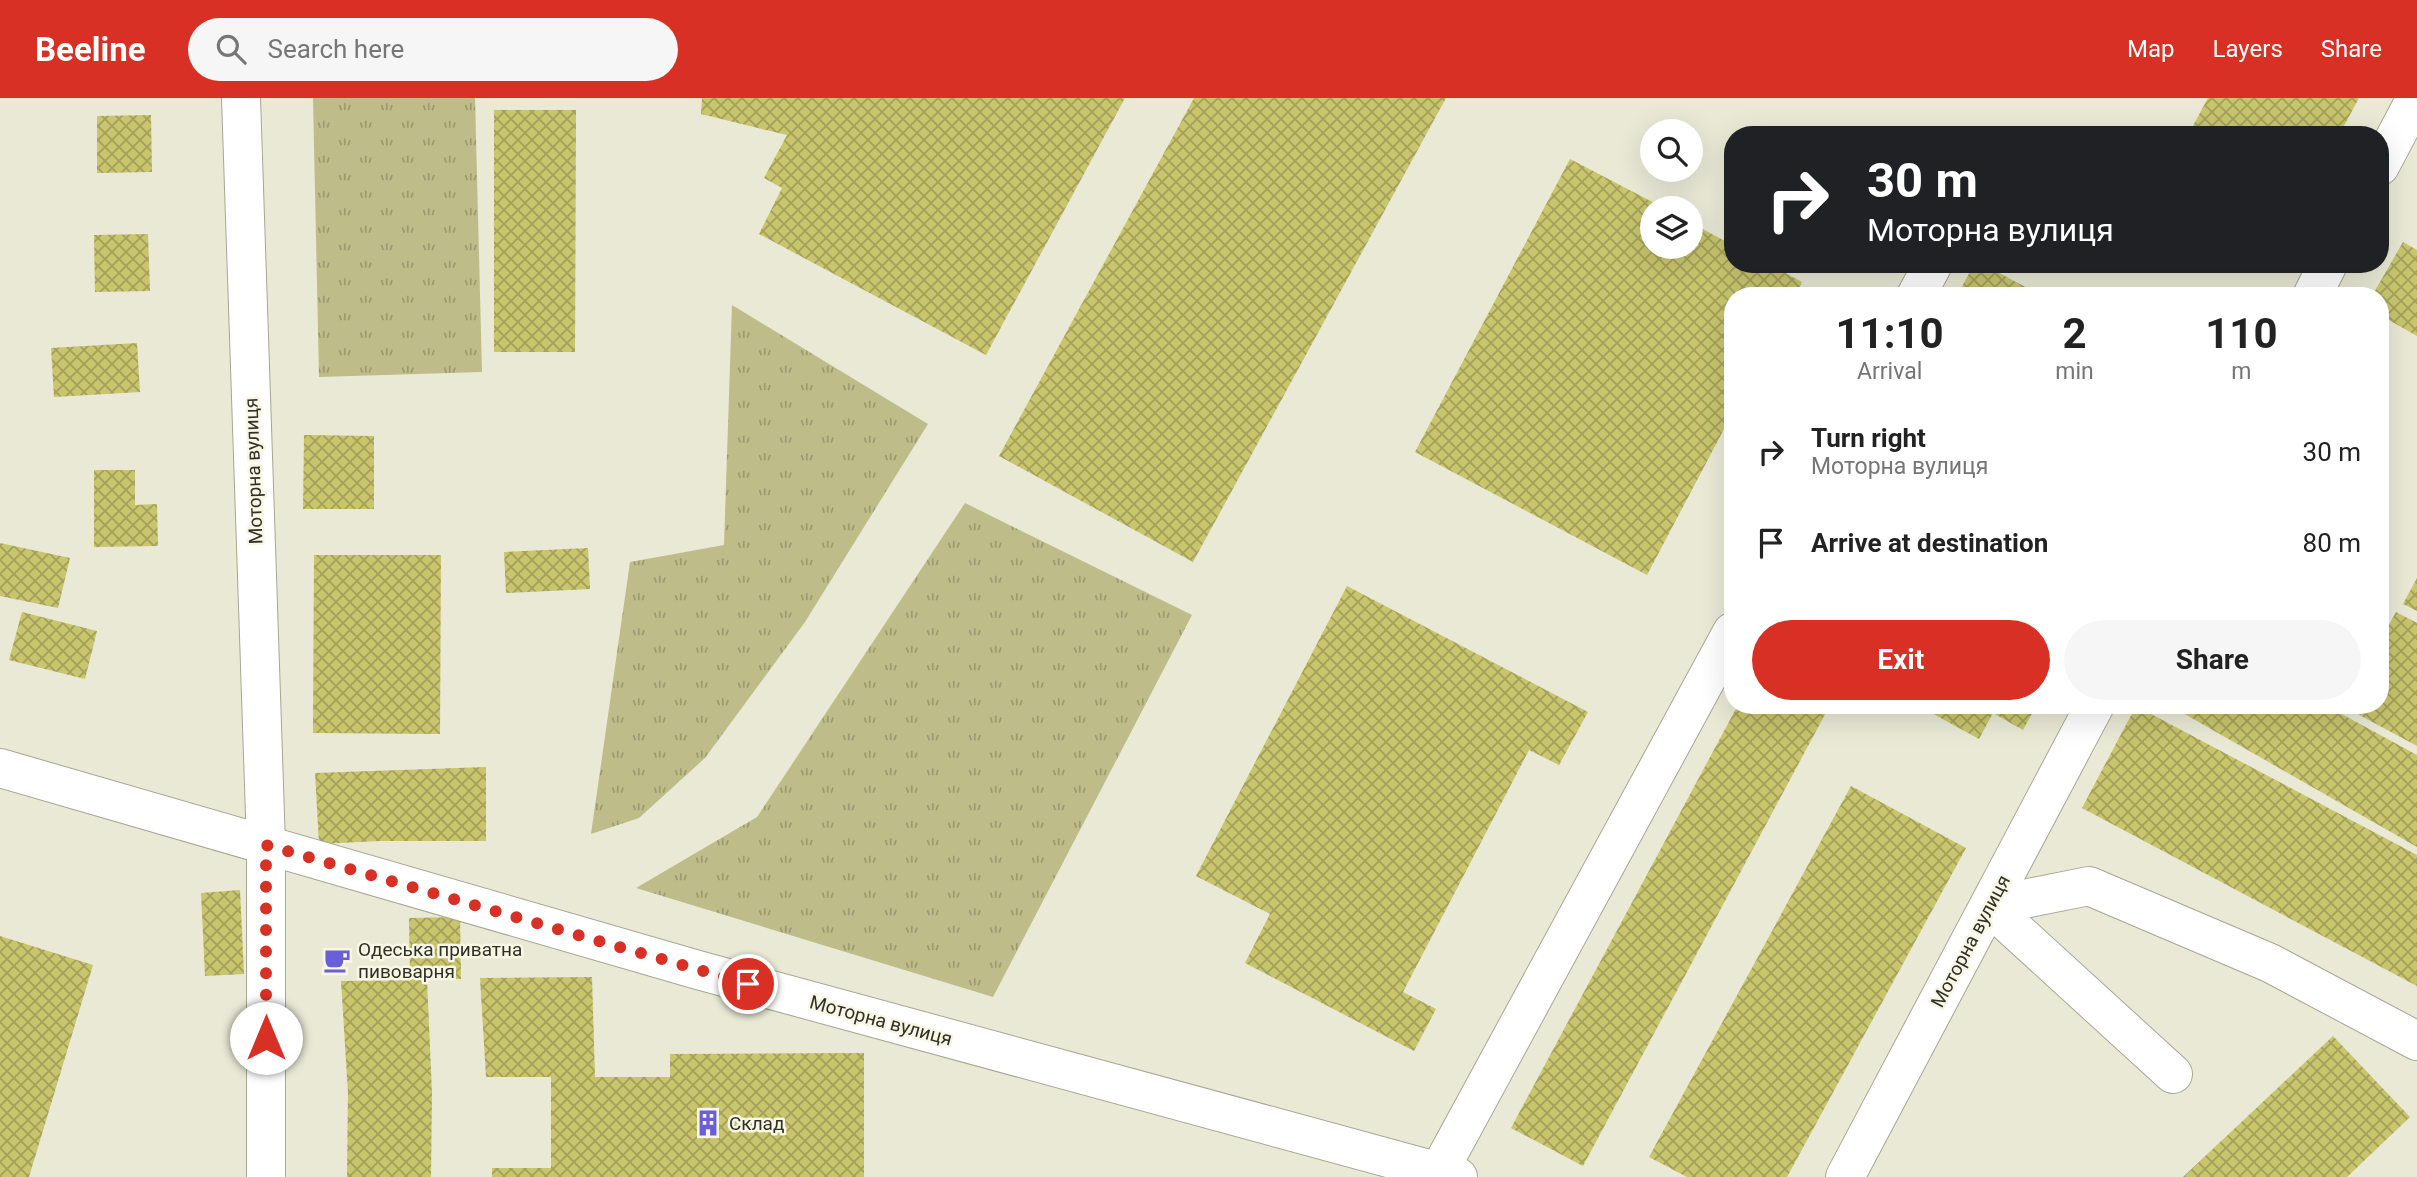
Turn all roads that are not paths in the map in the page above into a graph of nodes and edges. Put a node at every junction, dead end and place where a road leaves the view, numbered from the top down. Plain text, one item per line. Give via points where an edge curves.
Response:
1 (241, 98) edge
2 (2416, 98) edge
3 (2389, 149) edge
4 (1724, 647) edge
5 (2090, 714) edge
6 (0, 768) edge
7 (266, 845) junction
8 (1989, 906) junction
9 (2417, 1041) edge
10 (2173, 1074) dead end
11 (1448, 1174) edge
12 (266, 1177) edge
13 (1845, 1177) edge

1 - 7 street, Моторна вулиця
2 - 3 street
4 - 11 street
5 - 8 street, Моторна вулиця
6 - 7 street
7 - 11 street, Моторна вулиця via 711,974
7 - 12 street, Моторна вулиця
8 - 9 street via 2089,886 2270,964
8 - 10 street
8 - 13 street, Моторна вулиця

